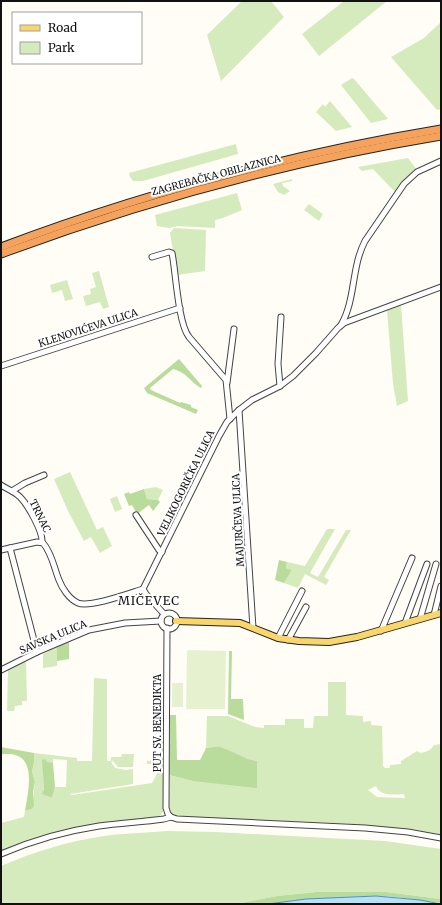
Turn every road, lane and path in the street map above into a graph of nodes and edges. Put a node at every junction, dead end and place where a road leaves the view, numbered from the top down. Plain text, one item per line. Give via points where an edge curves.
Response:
1 (441, 129) edge
2 (441, 136) edge
3 (441, 161) edge
4 (1, 247) edge
5 (1, 254) edge
6 (152, 257) dead end
7 (441, 287) edge
8 (180, 308) junction
9 (281, 317) dead end
10 (341, 326) junction
11 (234, 329) dead end
12 (1, 366) edge
13 (227, 383) junction
14 (280, 386) junction
15 (239, 410) junction
16 (230, 419) junction
17 (44, 475) dead end
18 (1, 485) edge
19 (12, 492) junction
20 (136, 515) dead end
21 (42, 542) junction
22 (10, 548) junction
23 (1, 550) edge
24 (162, 552) junction
25 (412, 558) dead end
26 (427, 564) dead end
27 (436, 564) dead end
28 (441, 586) edge
29 (143, 589) junction
30 (302, 591) dead end
31 (306, 607) dead end
32 (441, 613) edge
33 (164, 614) junction
34 (434, 615) junction
35 (420, 619) junction
36 (161, 621) junction
37 (176, 621) junction
38 (406, 623) junction
39 (167, 628) junction
40 (253, 628) junction
41 (381, 630) junction
42 (278, 638) junction
43 (288, 640) junction
44 (37, 652) junction
45 (1, 670) edge
46 (171, 817) junction
47 (441, 838) edge
48 (1, 854) edge

1 - 4 highway, ZAGREBAČKA OBILAZNICA via 320,152 210,178 101,211
2 - 5 highway, ZAGREBAČKA OBILAZNICA via 328,157 199,189 104,218
3 - 10 street via 422,169 404,184 365,242 356,266 349,309
6 - 8 street via 172,253
7 - 10 street, VELIKOGORIČKA ULICA
8 - 12 street, KLENOVIĆEVA ULICA
8 - 13 street via 187,334
9 - 14 street via 278,364
10 - 14 street, VELIKOGORIČKA ULICA via 307,363
11 - 13 street
13 - 16 street
14 - 15 street, VELIKOGORIČKA ULICA via 252,400
15 - 16 street, VELIKOGORIČKA ULICA
15 - 40 street, MAJURČEVA ULICA
16 - 24 street, VELIKOGORIČKA ULICA via 218,436
17 - 19 street
18 - 19 street, TRNAC
19 - 21 street, TRNAC via 21,498 28,508 42,536
20 - 24 street
21 - 22 street
21 - 29 street, TRNAC via 64,589 77,603 91,604
22 - 23 street
22 - 44 street
24 - 29 street, VELIKOGORIČKA ULICA
25 - 41 street
26 - 38 street
27 - 35 street
28 - 34 street
29 - 33 street
30 - 42 street
31 - 43 street
32 - 34 main road
33 - 36 street
33 - 37 street via 171,614
34 - 35 main road
35 - 38 main road
36 - 39 street
36 - 44 street, SAVSKA ULICA via 96,628
37 - 39 street via 173,627
37 - 40 main road via 240,622
38 - 41 main road
39 - 46 street, PUT SV. BENEDIKTA via 166,808
40 - 42 main road
41 - 43 main road via 357,638 329,642
42 - 43 main road
44 - 45 street, SAVSKA ULICA
46 - 47 street via 372,828
46 - 48 street via 97,826

